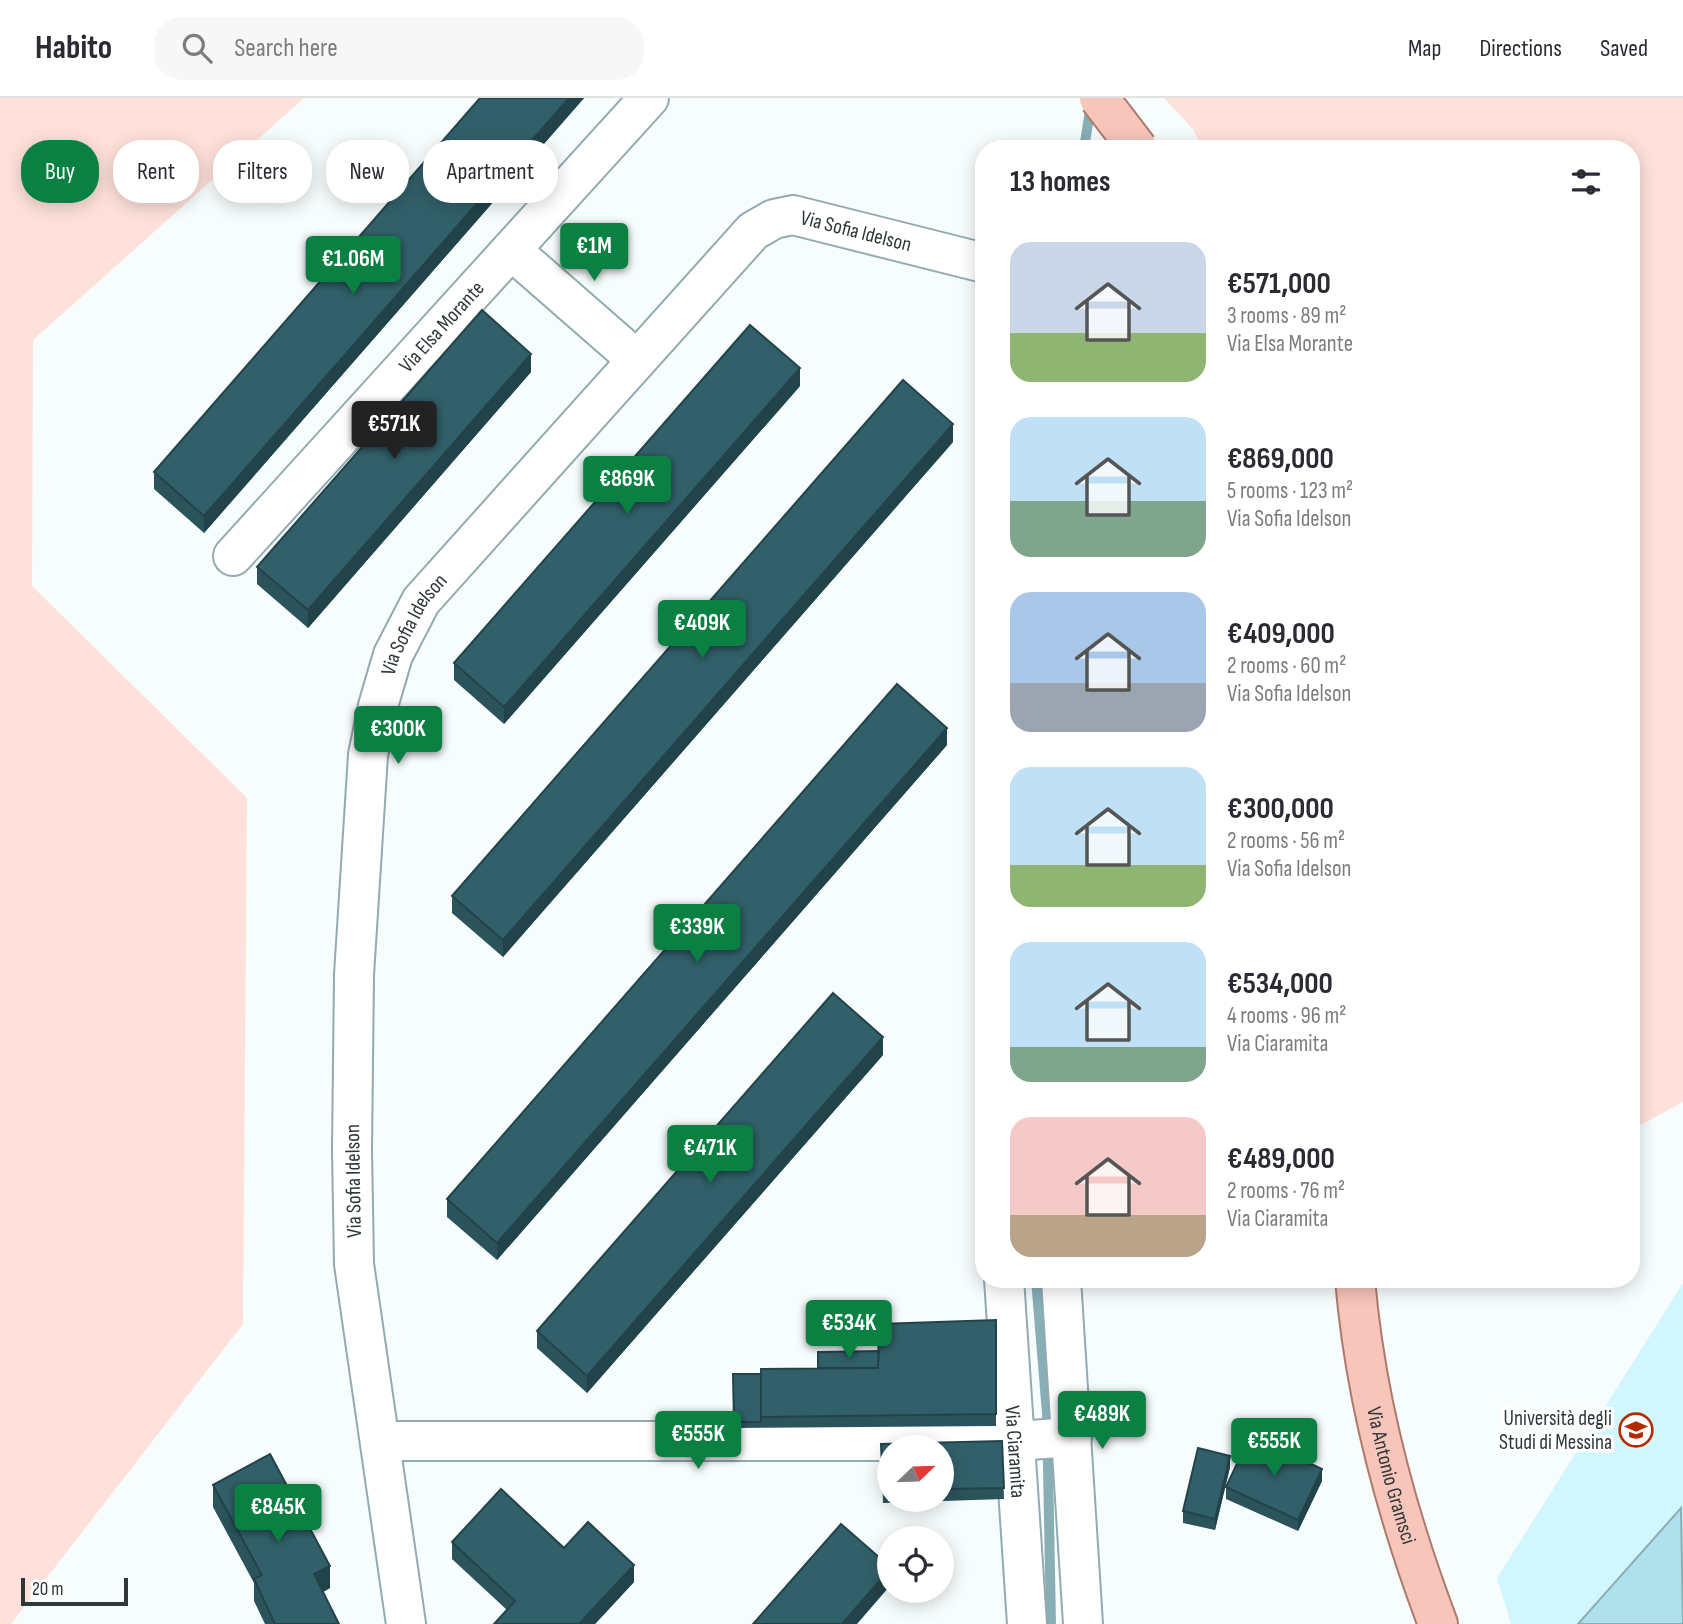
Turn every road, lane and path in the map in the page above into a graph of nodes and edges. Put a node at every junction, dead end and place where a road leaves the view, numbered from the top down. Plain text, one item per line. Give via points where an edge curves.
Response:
1 (649, 98) edge
2 (1099, 98) edge
3 (1131, 140) edge
4 (511, 250) junction
5 (975, 261) edge
6 (637, 360) junction
7 (233, 556) dead end
8 (1355, 1288) edge
9 (1062, 1292) edge
10 (1005, 1296) edge
11 (1072, 1437) junction
12 (380, 1441) junction
13 (1015, 1441) junction
14 (406, 1624) edge
15 (1027, 1624) edge
16 (1083, 1624) edge
17 (1438, 1624) edge

1 - 4 street, Via Elsa Morante
2 - 3 main road, bridge
4 - 6 street
4 - 7 street, Via Elsa Morante
5 - 6 street, Via Sofia Idelson via 793,215 774,219 753,231
6 - 12 street, Via Sofia Idelson via 421,601 393,655 378,706 369,755 354,975 352,1150 354,1264
8 - 17 main road, Via Antonio Gramsci via 1389,1474
9 - 10 street
9 - 11 street
10 - 13 street, Via Ciaramita
11 - 13 street
11 - 16 street
12 - 13 street
12 - 14 street, Via Sofia Idelson
13 - 15 street, Via Ciaramita

